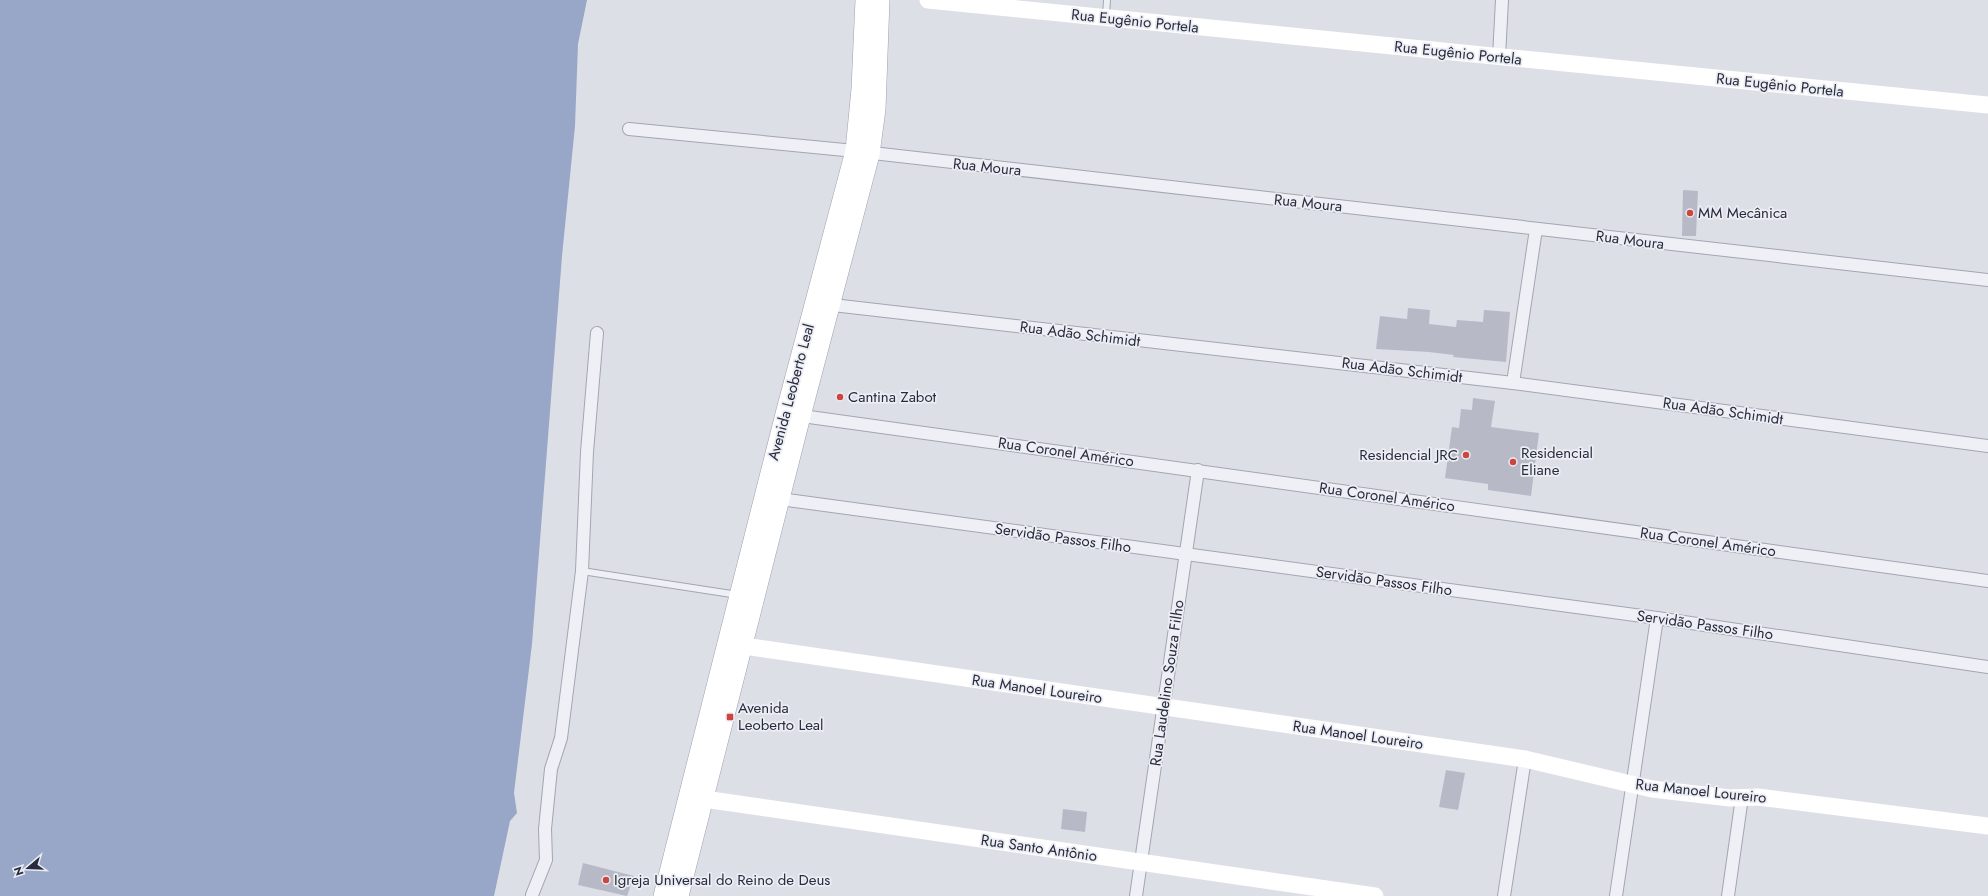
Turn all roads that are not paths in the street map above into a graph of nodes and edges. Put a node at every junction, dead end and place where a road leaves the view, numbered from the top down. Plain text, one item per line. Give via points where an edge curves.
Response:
1 (865, 0) edge
2 (880, 0) edge
3 (928, 0) edge
4 (1107, 0) edge
5 (1502, 0) edge
6 (1106, 18) junction
7 (1499, 57) junction
8 (1988, 105) edge
9 (629, 129) dead end
10 (863, 152) junction
11 (1536, 229) junction
12 (1988, 280) edge
13 (822, 304) junction
14 (597, 333) dead end
15 (1514, 383) junction
16 (793, 415) junction
17 (1988, 446) edge
18 (1198, 470) junction
19 (780, 500) junction
20 (1186, 554) junction
21 (582, 571) junction
22 (1988, 581) edge
23 (739, 596) junction
24 (1657, 618) junction
25 (735, 645) junction
26 (1988, 667) edge
27 (1164, 707) junction
28 (1525, 759) junction
29 (1632, 785) junction
30 (1742, 797) junction
31 (704, 799) junction
32 (1988, 826) edge
33 (1141, 862) junction
34 (532, 895) dead end
35 (663, 896) edge
36 (679, 896) edge
37 (1136, 896) edge
38 (1375, 896) edge
39 (1504, 896) edge
40 (1616, 896) edge
41 (1728, 896) edge

1 - 10 main road, Avenida Leoberto Leal via 861,88
2 - 10 main road, Avenida Leoberto Leal via 876,94
3 - 6 street, Rua Eugênio Portela via 1036,8
4 - 6 lane
5 - 7 street
6 - 7 street, Rua Eugênio Portela
7 - 8 street, Rua Eugênio Portela
9 - 10 street, Rua Moura
10 - 11 street, Rua Moura
10 - 13 main road, Avenida Leoberto Leal
11 - 12 street, Rua Moura
11 - 15 street
13 - 15 street, Rua Adão Schimidt
13 - 16 main road, Avenida Leoberto Leal
14 - 21 street via 587,452
15 - 17 street, Rua Adão Schimidt
16 - 18 street, Rua Coronel Américo
16 - 19 main road, Avenida Leoberto Leal
16 - 23 main road, Avenida Leoberto Leal
18 - 20 street, Rua Laudelino Souza Filho
18 - 22 street, Rua Coronel Américo
19 - 20 street, Servidão Passos Filho
19 - 25 main road, Avenida Leoberto Leal
20 - 24 street, Servidão Passos Filho
20 - 27 street, Rua Laudelino Souza Filho
21 - 23 lane
21 - 34 street via 562,738 551,769 545,828 546,860
23 - 25 main road, Avenida Leoberto Leal
24 - 26 street, Servidão Passos Filho
24 - 29 street
25 - 27 street, Rua Manoel Loureiro
25 - 31 main road, Avenida Leoberto Leal
25 - 35 main road, Avenida Leoberto Leal
27 - 28 street, Rua Manoel Loureiro
27 - 33 street, Rua Laudelino Souza Filho
28 - 29 street, Rua Manoel Loureiro
28 - 39 street
29 - 30 street, Rua Manoel Loureiro via 1730,798
29 - 40 street
30 - 32 street, Rua Manoel Loureiro
30 - 41 street
31 - 33 street, Rua Santo Antônio
31 - 36 main road, Avenida Leoberto Leal
33 - 37 street, Rua Laudelino Souza Filho
33 - 38 street, Rua Santo Antônio

